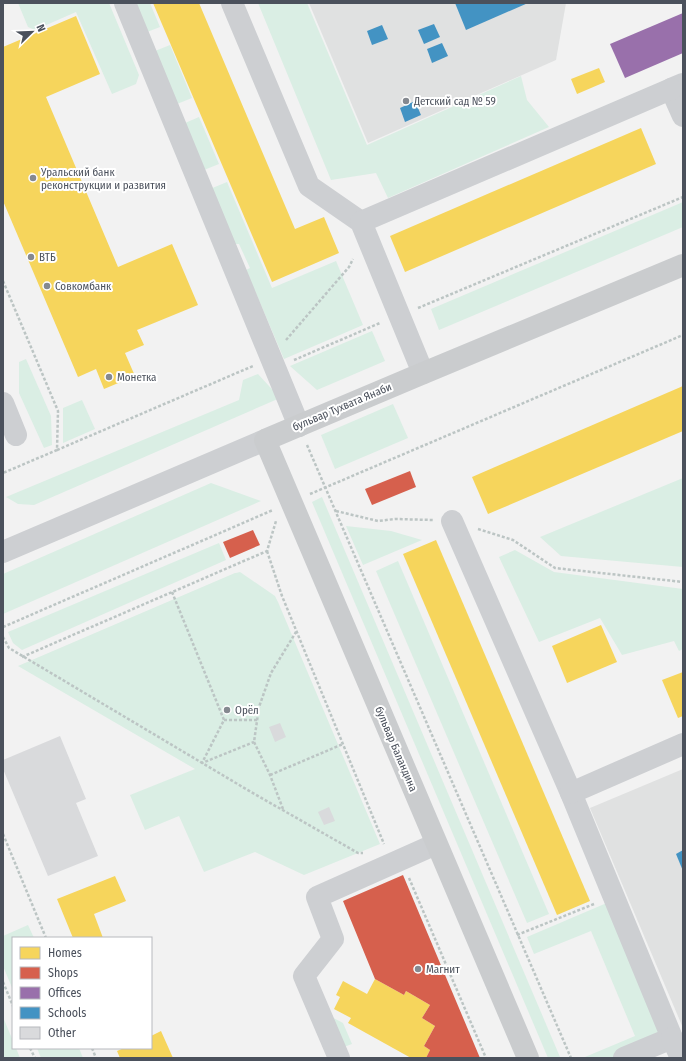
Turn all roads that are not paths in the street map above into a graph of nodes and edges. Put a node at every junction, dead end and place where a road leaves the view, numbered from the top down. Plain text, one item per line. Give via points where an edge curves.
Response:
1 (125, 3) edge
2 (232, 3) edge
3 (677, 87) edge
4 (683, 116) edge
5 (362, 222) junction
6 (683, 265) edge
7 (423, 373) junction
8 (3, 404) edge
9 (299, 426) junction
10 (16, 435) dead end
11 (264, 440) junction
12 (452, 521) road end
13 (3, 552) edge
14 (683, 744) edge
15 (570, 792) junction
16 (436, 844) junction
17 (672, 1038) junction
18 (339, 1058) edge
19 (528, 1058) edge
20 (624, 1058) edge
21 (681, 1058) edge

1 - 9 street
2 - 5 street via 309,186
3 - 4 street
3 - 5 street
5 - 7 street
6 - 7 main road, бульвар Тухвата Янаби
7 - 9 main road, бульвар Тухвата Янаби
8 - 10 street
9 - 11 main road, бульвар Тухвата Янаби
11 - 13 street, бульвар Тухвата Янаби
11 - 16 main road, бульвар Баландина
12 - 15 street
14 - 15 street
15 - 17 street
16 - 18 street via 317,897 333,939 304,976
16 - 19 main road, бульвар Баландина
17 - 20 street
17 - 21 street

